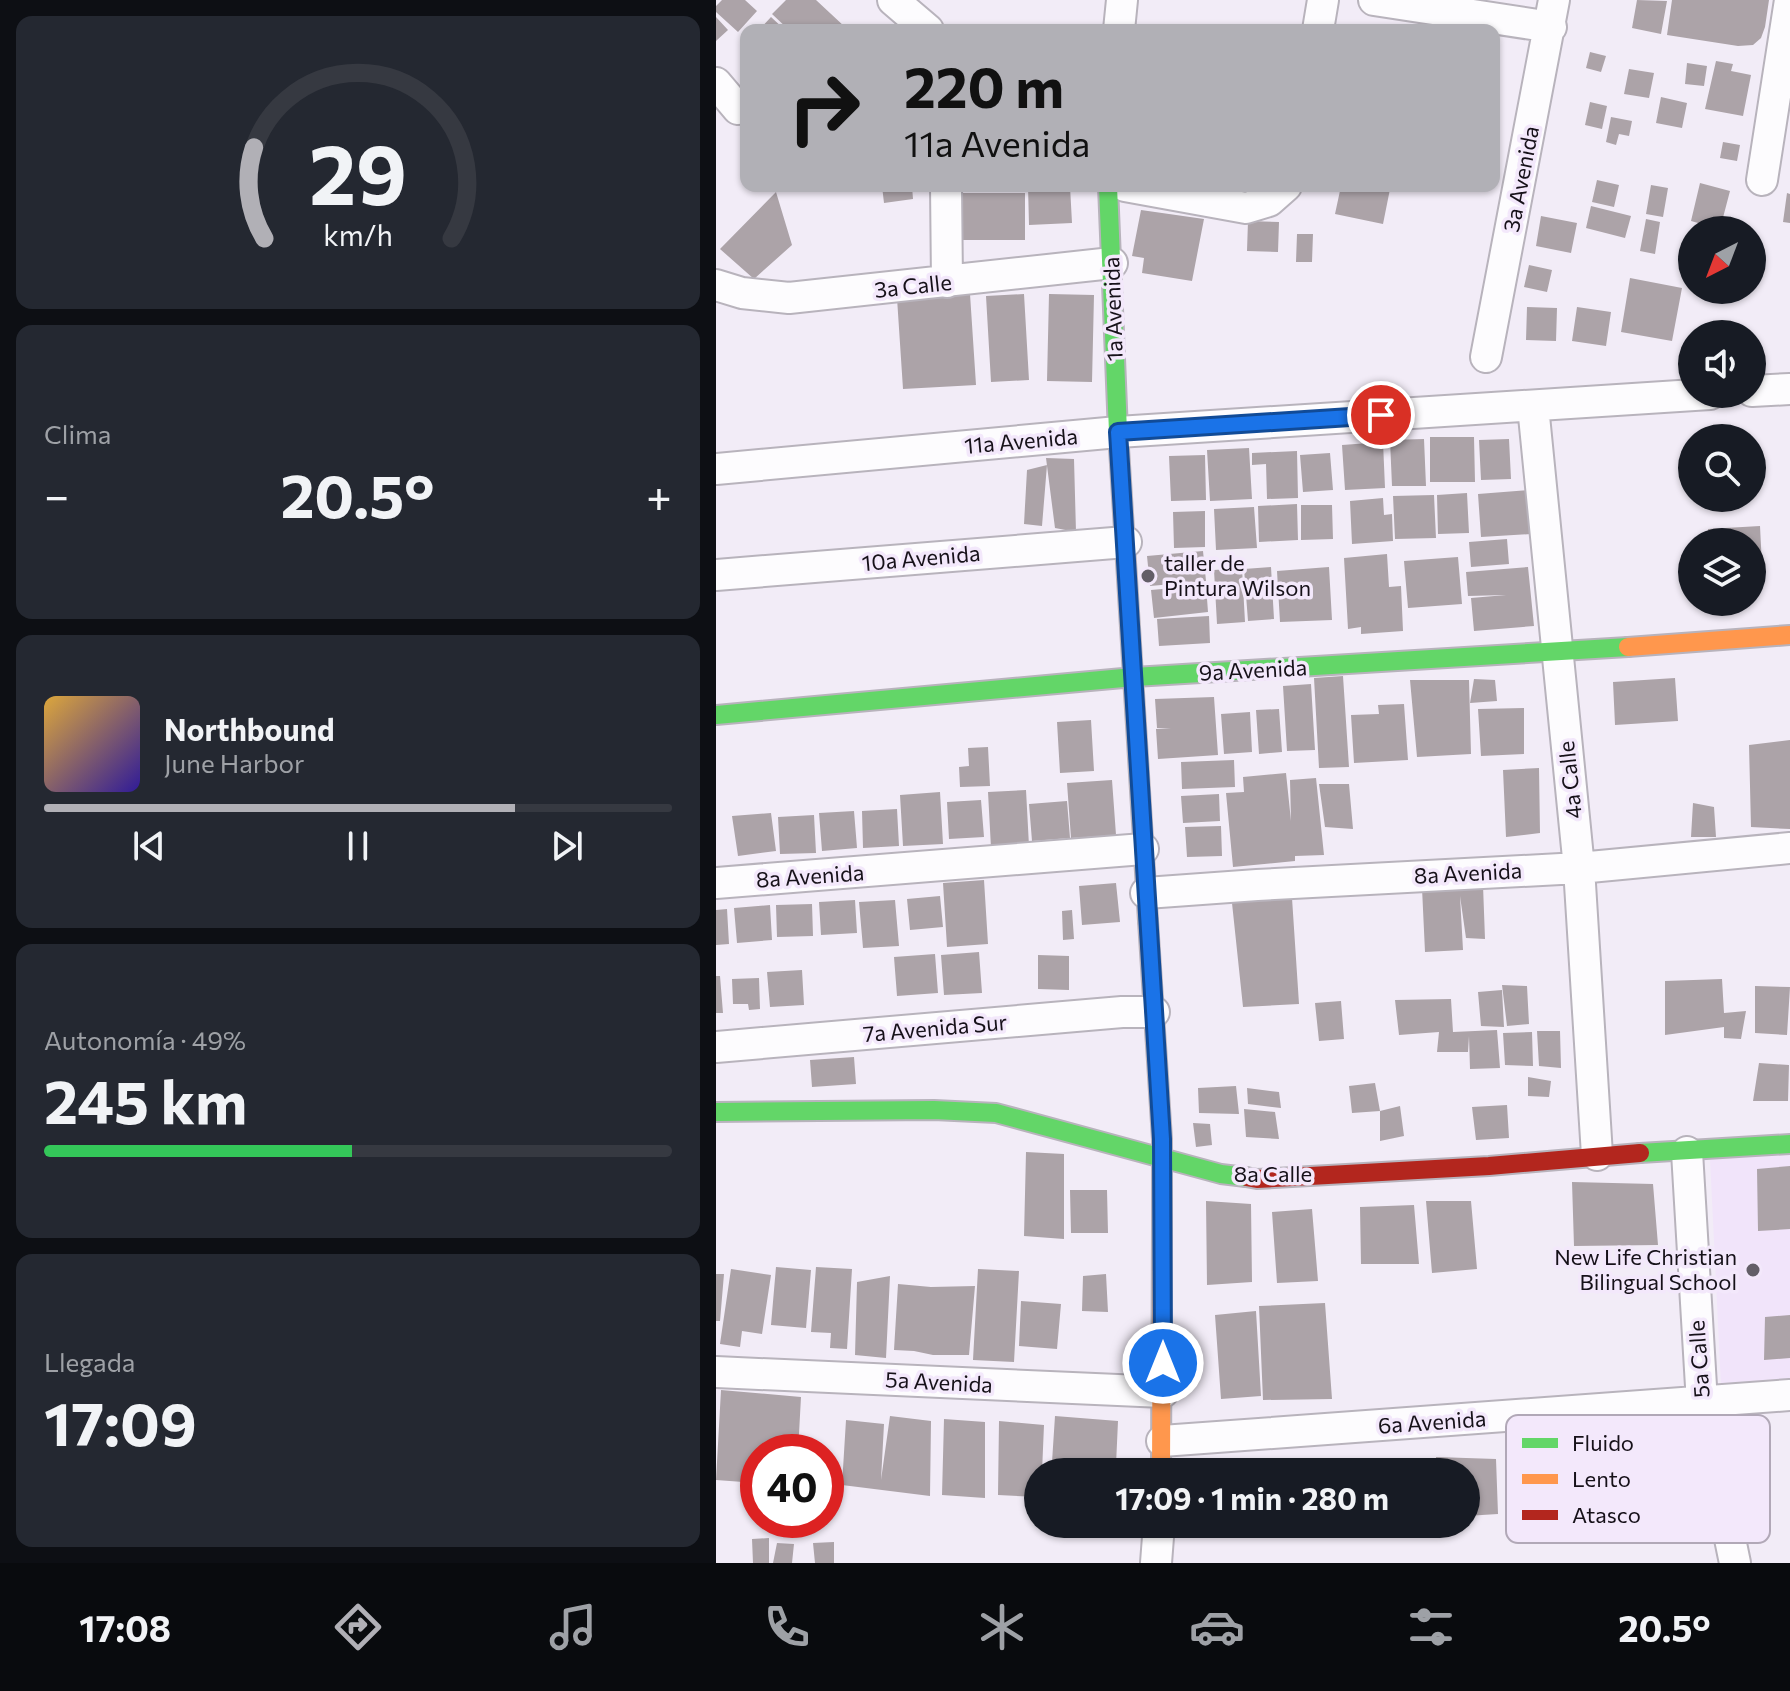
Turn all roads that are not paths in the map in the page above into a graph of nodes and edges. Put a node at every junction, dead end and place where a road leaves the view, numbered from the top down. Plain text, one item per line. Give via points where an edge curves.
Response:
1 (893, 0) edge
2 (1122, 0) edge
3 (1323, 0) edge
4 (1374, 0) edge
5 (1790, 0) edge
6 (1553, 14) edge
7 (921, 24) edge
8 (1120, 24) edge
9 (1319, 24) edge
10 (716, 83) edge
11 (738, 109) dead end
12 (1762, 180) dead end
13 (946, 192) edge
14 (1108, 192) edge
15 (1158, 192) edge
16 (1280, 192) edge
17 (1112, 263) junction
18 (947, 282) junction
19 (716, 285) edge
20 (1486, 357) dead end
21 (1790, 389) edge
22 (1766, 390) edge
23 (1678, 396) edge
24 (1533, 406) junction
25 (1118, 432) junction
26 (716, 469) edge
27 (1126, 542) junction
28 (716, 575) edge
29 (1790, 635) edge
30 (1557, 652) junction
31 (1134, 677) junction
32 (716, 715) edge
33 (1790, 848) edge
34 (1143, 849) junction
35 (1579, 868) junction
36 (716, 883) edge
37 (1146, 893) junction
38 (1154, 1012) junction
39 (716, 1047) edge
40 (716, 1112) edge
41 (1790, 1144) edge
42 (1687, 1152) junction
43 (1597, 1155) junction
44 (1162, 1156) junction
45 (716, 1372) edge
46 (1163, 1392) junction
47 (1790, 1395) edge
48 (1702, 1403) junction
49 (1531, 1415) edge
50 (1704, 1415) edge
51 (1506, 1417) edge
52 (1162, 1441) junction
53 (1161, 1458) edge
54 (1731, 1543) edge
55 (1735, 1563) edge

1 - 7 street
2 - 8 street
3 - 9 street
4 - 6 street
5 - 12 street
6 - 20 street, 3a Avenida
10 - 11 street
13 - 18 street
14 - 17 street, 1a Avenida
15 - 16 street via 1246,208
17 - 18 street, 3a Calle
17 - 25 street, 1a Avenida
18 - 19 street, 3a Calle via 789,298
21 - 22 street
23 - 24 street, 11a Avenida
24 - 25 street, 11a Avenida
24 - 30 street, 4a Calle
25 - 26 street, 11a Avenida
25 - 27 street, 1a Avenida
27 - 28 street, 10a Avenida
27 - 31 street, 1a Avenida
29 - 30 street, 9a Avenida
30 - 31 street, 9a Avenida
30 - 35 street, 4a Calle
31 - 32 street, 9a Avenida
31 - 34 street, 1a Avenida
33 - 35 street, 8a Avenida
34 - 36 street, 8a Avenida
34 - 37 street, 1a Avenida
35 - 37 street, 8a Avenida
35 - 43 street, 4a Calle
37 - 38 street, 1a Avenida
38 - 39 street, 7a Avenida Sur
38 - 44 street, 1a Avenida
40 - 44 street, 8a Calle via 996,1113
41 - 42 street, 8a Calle
42 - 43 street, 8a Calle
42 - 48 street, 5a Calle
43 - 44 street, 8a Calle via 1257,1179
44 - 46 street, 1a Avenida
45 - 46 street, 5a Avenida
46 - 52 street, 1a Avenida
47 - 48 street
48 - 49 street, 6a Avenida
48 - 50 street, 5a Calle
51 - 52 street, 6a Avenida
52 - 53 street, 1a Avenida
54 - 55 street, 5a Calle

